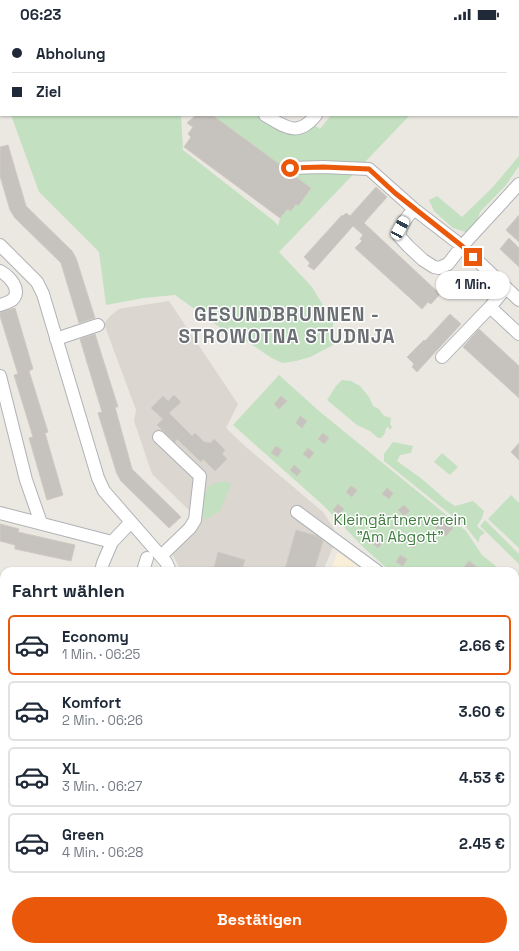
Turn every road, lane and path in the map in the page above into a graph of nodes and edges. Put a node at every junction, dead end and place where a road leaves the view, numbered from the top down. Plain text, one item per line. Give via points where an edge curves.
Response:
1 (267, 116) edge
2 (315, 116) edge
3 (290, 168) dead end
4 (519, 184) edge
5 (414, 208) junction
6 (0, 246) edge
7 (462, 246) junction
8 (0, 271) edge
9 (506, 288) junction
10 (519, 300) edge
11 (0, 305) edge
12 (490, 307) junction
13 (98, 325) dead end
14 (519, 334) edge
15 (56, 339) junction
16 (442, 357) dead end
17 (0, 376) edge
18 (158, 437) dead end
19 (297, 512) dead end
20 (0, 513) edge
21 (131, 522) junction
22 (41, 523) junction
23 (112, 542) junction
24 (161, 556) junction
25 (147, 558) dead end
26 (102, 567) edge
27 (144, 567) edge
28 (168, 567) edge
29 (371, 567) edge

1 - 2 street via 284,126 296,129 305,126
3 - 5 street via 369,169
4 - 7 street
5 - 7 street
5 - 7 street via 400,228 399,236 423,260 439,268 448,264
6 - 15 street via 37,282
7 - 9 street
8 - 11 street via 12,281 16,293 11,301
9 - 10 street
9 - 12 street
12 - 14 street
12 - 16 street
13 - 15 street
15 - 21 street via 98,478 104,491
17 - 22 street via 26,480
18 - 24 street via 200,476 195,520
19 - 29 street
20 - 22 street
21 - 23 street
21 - 24 street
22 - 23 street
23 - 26 street
24 - 28 street
25 - 27 street

